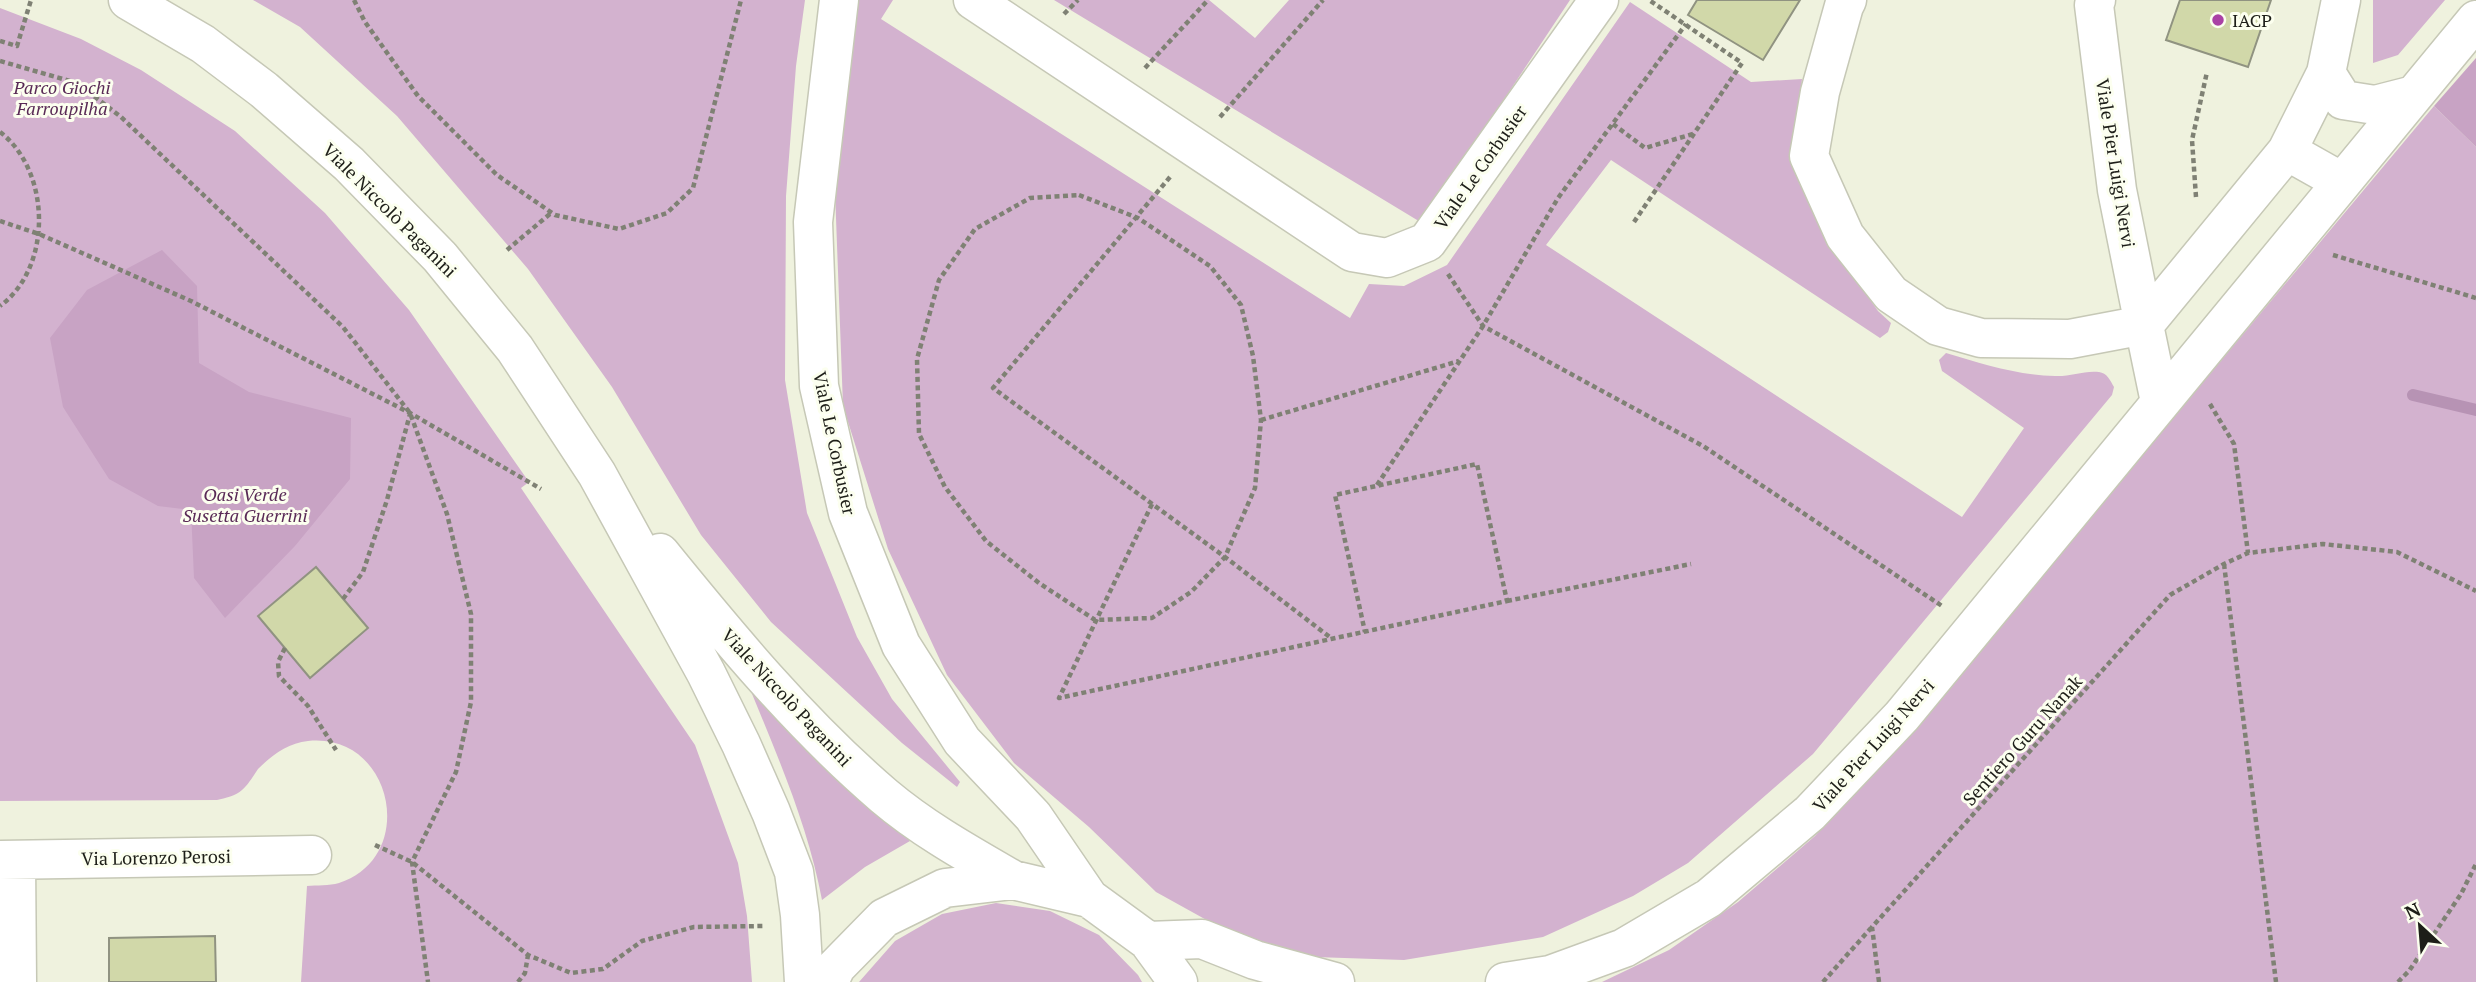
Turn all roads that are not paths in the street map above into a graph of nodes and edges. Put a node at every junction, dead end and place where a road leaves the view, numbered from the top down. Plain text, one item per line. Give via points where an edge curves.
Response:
1 (128, 0) edge
2 (839, 0) edge
3 (973, 0) edge
4 (1599, 0) edge
5 (1847, 0) edge
6 (2096, 0) edge
7 (2341, 0) edge
8 (2476, 20) edge
9 (2326, 72) junction
10 (2414, 95) junction
11 (2287, 151) junction
12 (2342, 182) junction
13 (2144, 325) junction
14 (2160, 402) junction
15 (597, 474) junction
16 (312, 855) dead end
17 (8, 860) edge
18 (1013, 880) junction
19 (1089, 898) junction
20 (1149, 941) junction
21 (17, 982) edge
22 (804, 982) edge
23 (829, 982) edge
24 (1178, 982) edge
25 (1335, 982) edge
26 (1506, 982) edge

1 - 15 street, Viale Niccolò Paganini via 203,44 349,164 440,257 515,349
2 - 19 street, Viale Le Corbusier via 813,222 819,386 848,513 901,645 962,741 1033,816
3 - 4 street, Viale Le Corbusier via 1352,252 1387,258 1427,242
5 - 13 street via 1820,92 1809,156 1845,236 1891,294 1938,326 1981,338 2070,339
6 - 13 street, Viale Pier Luigi Nervi via 2117,190
7 - 9 street
8 - 10 street, Viale Pier Luigi Nervi
9 - 10 street via 2343,100 2375,105
9 - 11 street
10 - 12 street, Viale Pier Luigi Nervi
11 - 12 street
11 - 13 street
12 - 14 street, Viale Pier Luigi Nervi
13 - 14 street, Viale Pier Luigi Nervi
14 - 26 street, Viale Pier Luigi Nervi via 1902,716 1810,814 1709,898 1624,948 1550,975
15 - 18 street, Viale Niccolò Paganini via 701,604 831,746 930,831
15 - 22 street, Viale Niccolò Paganini via 706,673 771,812 794,872
16 - 17 street, Via Lorenzo Perosi
17 - 21 street
18 - 19 street
18 - 23 street via 946,888 884,918 836,967
19 - 20 street
20 - 24 street
20 - 25 street via 1202,939 1255,960

